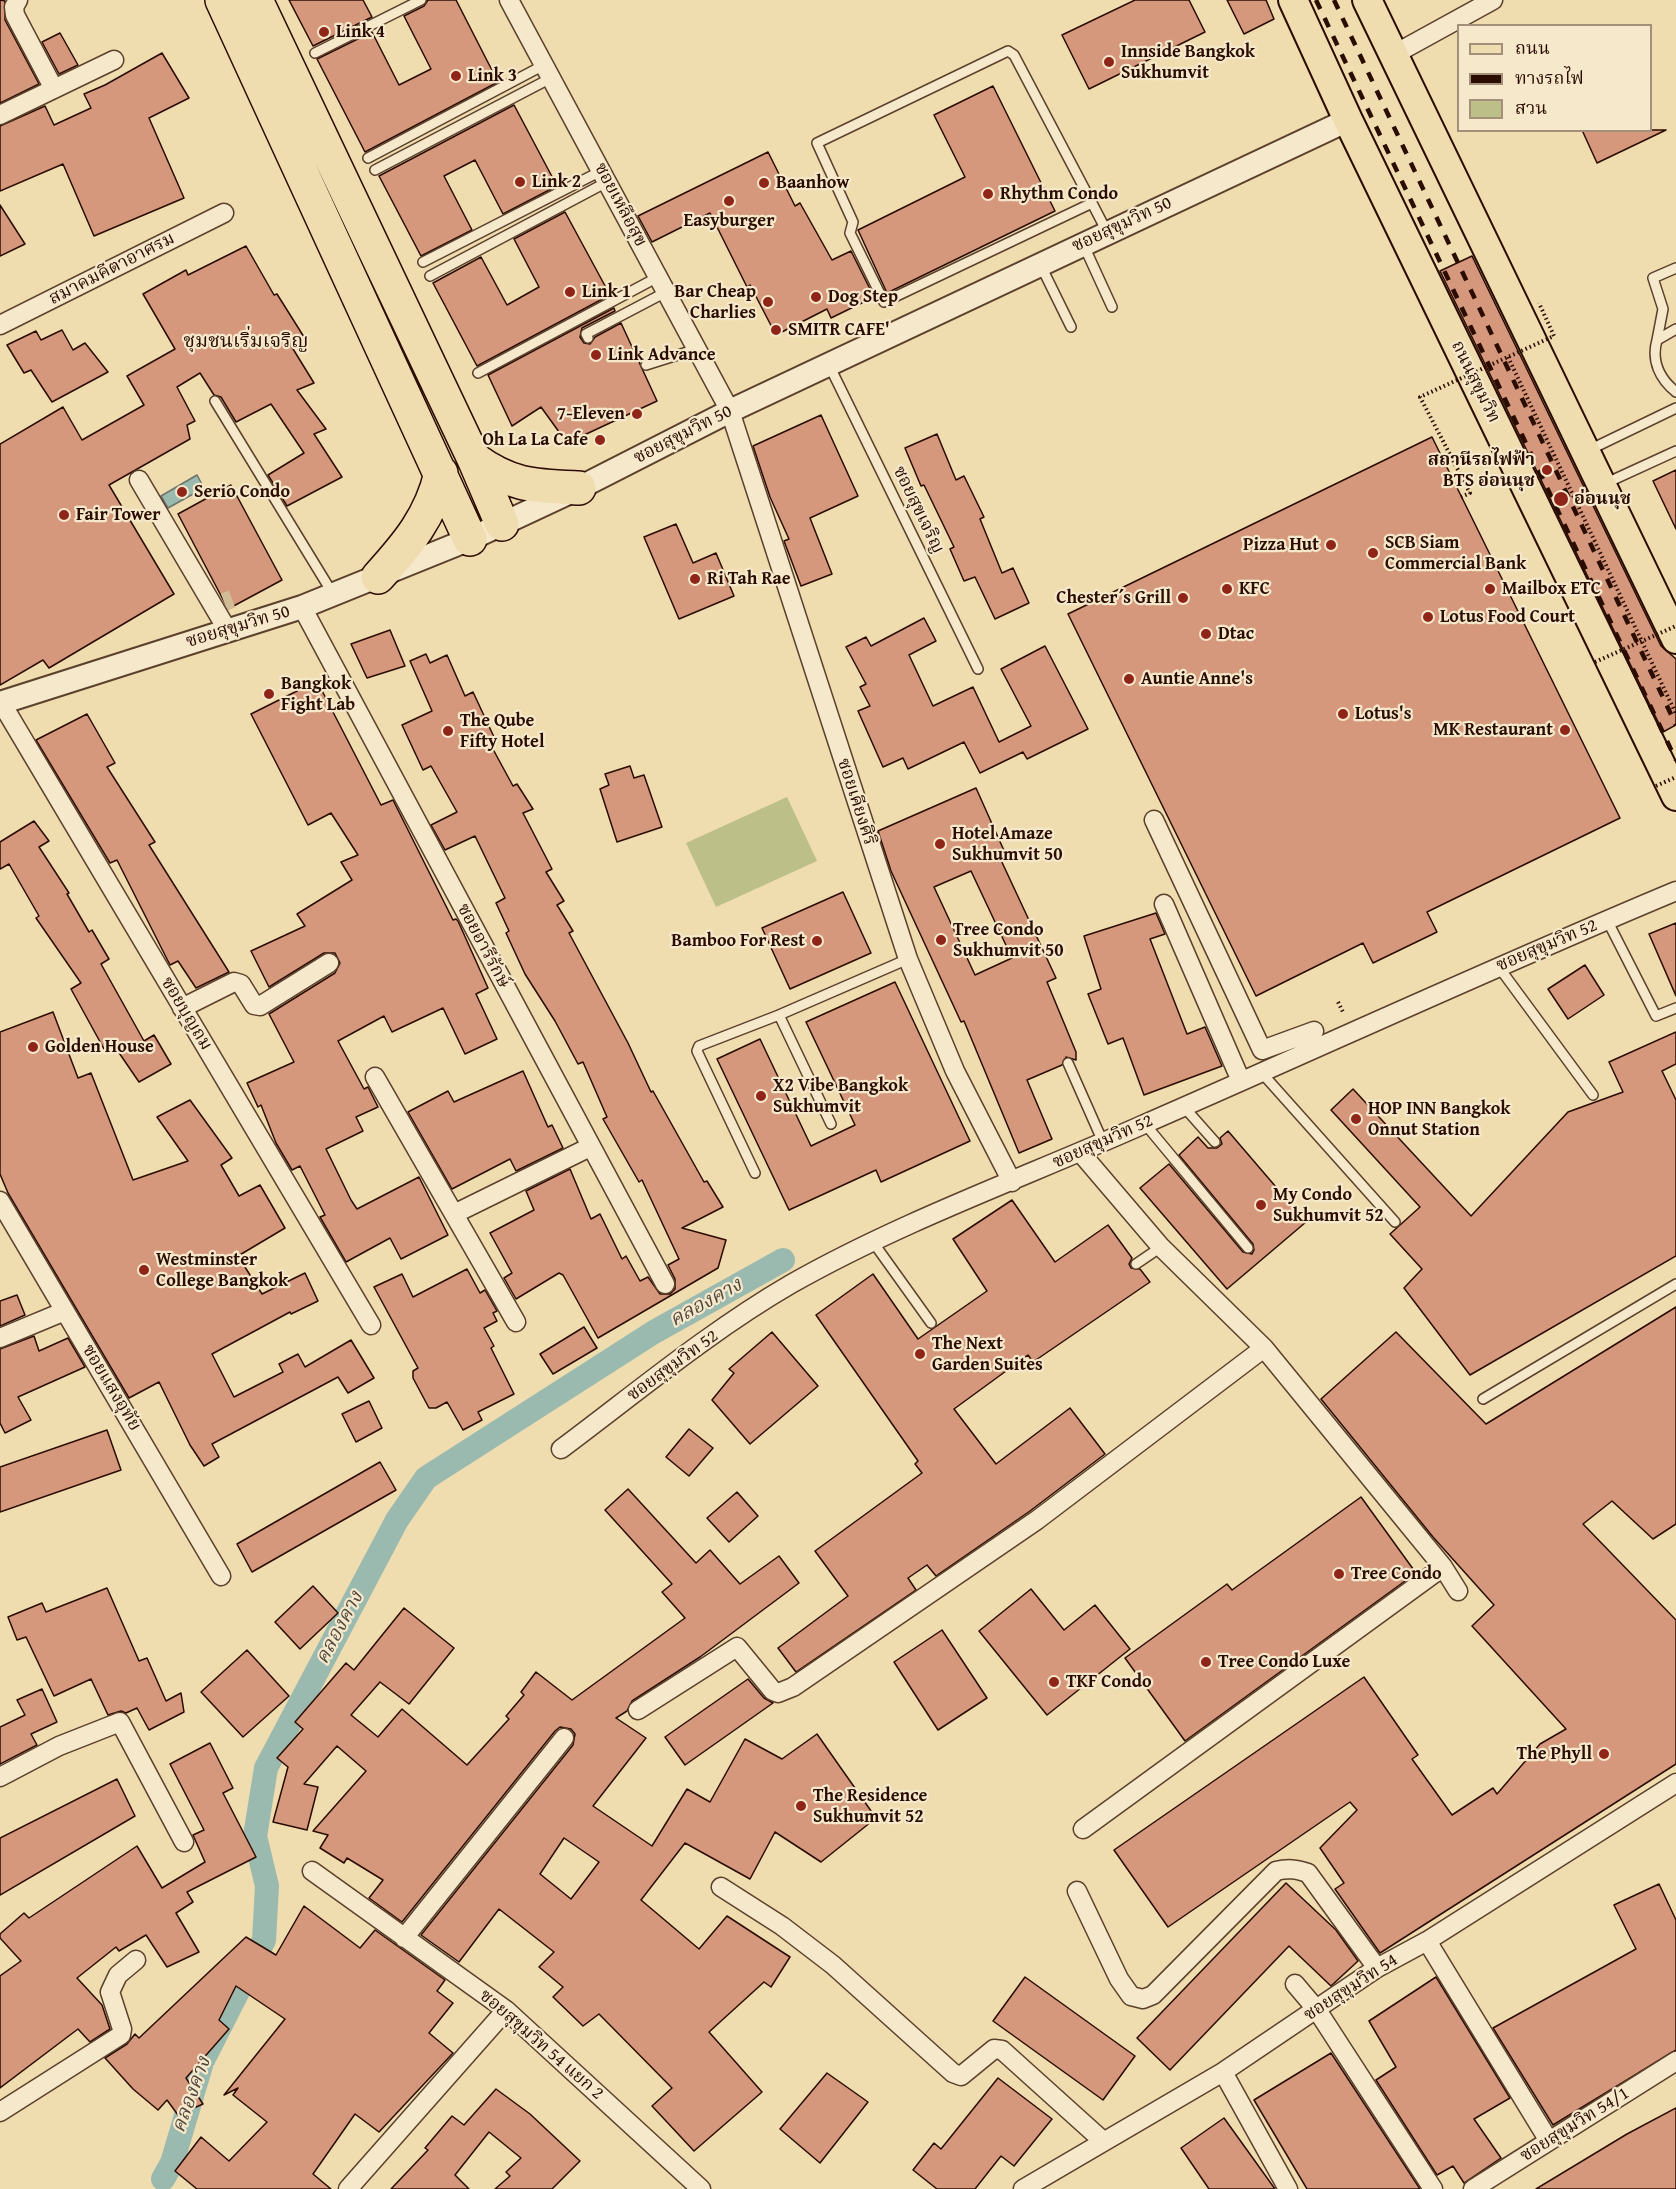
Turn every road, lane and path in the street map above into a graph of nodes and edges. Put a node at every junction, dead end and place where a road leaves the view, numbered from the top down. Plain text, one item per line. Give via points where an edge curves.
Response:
1 (18, 0) edge
2 (222, 0) edge
3 (256, 0) edge
4 (421, 0) edge
5 (509, 0) edge
6 (1293, 0) edge
7 (1367, 0) edge
8 (1493, 0) edge
9 (315, 53) dead end
10 (1393, 55) junction
11 (114, 60) dead end
12 (548, 71) junction
13 (54, 89) junction
14 (0, 115) edge
15 (1348, 120) junction
16 (368, 158) dead end
17 (375, 170) dead end
18 (604, 176) junction
19 (1092, 203) junction
20 (224, 213) dead end
21 (1107, 232) junction
22 (1083, 243) junction
23 (423, 262) dead end
24 (1040, 264) junction
25 (1676, 268) edge
26 (430, 276) dead end
27 (662, 284) junction
28 (1539, 303) dead end
29 (1113, 307) dead end
30 (0, 325) edge
31 (1071, 327) dead end
32 (1676, 329) edge
33 (588, 338) dead end
34 (1657, 340) junction
35 (697, 349) junction
36 (1508, 357) junction
37 (829, 364) junction
38 (646, 365) dead end
39 (478, 373) dead end
40 (1676, 392) edge
41 (215, 401) dead end
42 (1676, 408) edge
43 (730, 411) junction
44 (1676, 451) edge
45 (1585, 452) junction
46 (474, 459) junction
47 (139, 480) dead end
48 (438, 485) junction
49 (1600, 486) junction
50 (579, 488) junction
51 (1461, 497) dead end
52 (502, 524) junction
53 (460, 543) junction
54 (413, 553) junction
55 (378, 578) joint
56 (334, 596) junction
57 (302, 607) junction
58 (1676, 626) edge
59 (228, 631) junction
60 (1676, 639) edge
61 (1642, 642) junction
62 (1595, 662) dead end
63 (978, 669) dead end
64 (1, 702) edge
65 (1676, 714) edge
66 (1676, 777) edge
67 (1666, 791) edge
68 (1154, 820) dead end
69 (1676, 891) edge
70 (1164, 904) dead end
71 (1607, 920) junction
72 (908, 958) junction
73 (329, 963) dead end
74 (1498, 966) junction
75 (182, 1008) junction
76 (1676, 1008) edge
77 (779, 1015) junction
78 (1314, 1031) dead end
79 (1068, 1063) dead end
80 (1261, 1072) junction
81 (375, 1077) dead end
82 (1241, 1081) junction
83 (1593, 1095) dead end
84 (1184, 1107) junction
85 (831, 1124) dead end
86 (1144, 1124) junction
87 (1103, 1142) junction
88 (1215, 1142) dead end
89 (590, 1147) junction
90 (1080, 1152) junction
91 (755, 1173) dead end
92 (1012, 1182) junction
93 (0, 1201) edge
94 (454, 1214) junction
95 (1395, 1222) dead end
96 (873, 1242) junction
97 (1161, 1247) junction
98 (1248, 1248) dead end
99 (1136, 1264) dead end
100 (665, 1284) dead end
101 (1676, 1284) edge
102 (65, 1311) junction
103 (516, 1322) dead end
104 (931, 1323) dead end
105 (371, 1324) dead end
106 (0, 1338) edge
107 (1264, 1348) junction
108 (1483, 1399) dead end
109 (561, 1449) dead end
110 (1443, 1567) junction
111 (221, 1575) dead end
112 (1458, 1591) dead end
113 (638, 1710) dead end
114 (564, 1738) dead end
115 (0, 1777) edge
116 (1676, 1783) edge
117 (1083, 1829) dead end
118 (184, 1842) dead end
119 (312, 1871) dead end
120 (721, 1887) dead end
121 (1077, 1891) dead end
122 (404, 1938) junction
123 (1427, 1941) junction
124 (136, 1960) dead end
125 (1377, 1968) junction
126 (1295, 1984) dead end
127 (506, 2010) junction
128 (1317, 2010) junction
129 (1676, 2061) edge
130 (1223, 2072) junction
131 (0, 2112) edge
132 (1103, 2141) junction
133 (1549, 2141) junction
134 (356, 2186) edge
135 (701, 2189) edge
136 (1023, 2189) edge
137 (1288, 2189) edge
138 (1433, 2189) edge
139 (1473, 2189) edge

1 - 13 street via 15,15
2 - 48 highway
3 - 46 highway
4 - 9 lane
5 - 12 street, ซอยเหลือสุข
6 - 15 main road, ถนนสุขุมวิท
7 - 10 main road
8 - 10 street
10 - 45 main road
11 - 13 street
12 - 16 lane
12 - 17 lane
12 - 18 street, ซอยเหลือสุข
13 - 14 street
15 - 21 street, ซอยสุขุมวิท 50
15 - 67 main road, ถนนสุขุมวิท
18 - 23 lane
18 - 26 lane
18 - 27 street, ซอยเหลือสุข
19 - 19 lane via 884,302 850,233 853,222 817,143 1008,51
19 - 21 lane
20 - 30 street, สมาคมคีตาอาศรม
21 - 22 street, ซอยสุขุมวิท 50
22 - 24 street, ซอยสุขุมวิท 50
22 - 29 lane
24 - 31 lane
24 - 37 street, ซอยสุขุมวิท 50
25 - 34 lane via 1653,280 1663,309
27 - 33 lane via 586,334
27 - 35 street, ซอยเหลือสุข
27 - 39 lane
28 - 36 path, bridge via 1554,336
32 - 34 lane
34 - 40 lane via 1657,366
35 - 38 lane
35 - 43 street, ซอยเหลือสุข
36 - 51 path, bridge via 1420,397 1470,493
36 - 61 path
37 - 43 street, ซอยสุขุมวิท 50
37 - 63 lane, ซอยสุขเจริญ
41 - 56 lane
42 - 45 lane
43 - 50 street, ซอยสุขุมวิท 50
43 - 72 street, ซอยเคียงศิริ
44 - 49 lane
45 - 49 main road
46 - 50 highway via 512,481
46 - 52 highway
47 - 59 street via 219,604
48 - 53 highway
48 - 54 highway
49 - 60 main road
50 - 52 street, ซอยสุขุมวิท 50
52 - 53 street, ซอยสุขุมวิท 50
53 - 54 street, ซอยสุขุมวิท 50
54 - 55 highway
55 - 56 street, ซอยสุขุมวิท 50
56 - 57 street, ซอยสุขุมวิท 50
57 - 59 street, ซอยสุขุมวิท 50
57 - 89 street, ซอยอารีรักษ์
58 - 61 path, bridge
59 - 64 street, ซอยสุขุมวิท 50
61 - 62 path, bridge
61 - 65 path
64 - 75 street, ซอยบุญถม
66 - 67 path, bridge
68 - 78 street via 1262,1050
69 - 71 street, ซอยสุขุมวิท 52
70 - 82 street
71 - 74 street, ซอยสุขุมวิท 52
71 - 76 lane via 1656,1016
72 - 77 lane
72 - 92 street, ซอยเคียงศิริ via 955,1071
73 - 75 street via 260,1006 254,1005 241,984 234,982
74 - 80 street, ซอยสุขุมวิท 52
74 - 83 lane
75 - 105 street, ซอยบุญถม
77 - 85 lane
77 - 91 lane via 699,1046 697,1051
79 - 87 lane
80 - 82 street, ซอยสุขุมวิท 52
80 - 95 lane
81 - 94 street
82 - 84 street, ซอยสุขุมวิท 52
84 - 86 street, ซอยสุขุมวิท 52
84 - 88 lane
86 - 87 street, ซอยสุขุมวิท 52
86 - 98 lane
87 - 90 street, ซอยสุขุมวิท 52
89 - 94 street
89 - 100 street, ซอยอารีรักษ์
90 - 92 street, ซอยสุขุมวิท 52
90 - 97 street
92 - 96 street, ซอยสุขุมวิท 52
93 - 102 street, ซอยแสงอุทัย
94 - 103 street
96 - 104 lane
96 - 109 street, ซอยสุขุมวิท 52 via 790,1285 735,1321
97 - 99 lane
97 - 107 street
101 - 108 lane
102 - 106 street
102 - 111 street, ซอยแสงอุทัย
107 - 110 street
107 - 113 street via 1037,1520 793,1688 773,1691 737,1647
110 - 112 street
110 - 117 street
114 - 122 street
115 - 118 street via 115,1722 124,1725
116 - 123 street, ซอยสุขุมวิท 54
119 - 122 street, ซอยสุขุมวิท 54 แยก 2
120 - 132 street via 833,1965 953,2073 961,2076 994,2049 1002,2050
121 - 125 street via 1131,1996 1143,1999 1153,1995 1276,1871 1285,1869 1308,1873
122 - 127 street, ซอยสุขุมวิท 54 แยก 2
123 - 125 street, ซอยสุขุมวิท 54
123 - 133 street
124 - 131 street via 118,1975 110,1992 121,2035
125 - 128 street, ซอยสุขุมวิท 54
126 - 128 street
127 - 134 street
127 - 135 street, ซอยสุขุมวิท 54 แยก 2
128 - 130 street, ซอยสุขุมวิท 54
128 - 138 street
129 - 133 street, ซอยสุขุมวิท 54/1
130 - 132 street, ซอยสุขุมวิท 54
130 - 137 street
132 - 136 street, ซอยสุขุมวิท 54
133 - 139 street, ซอยสุขุมวิท 54/1

